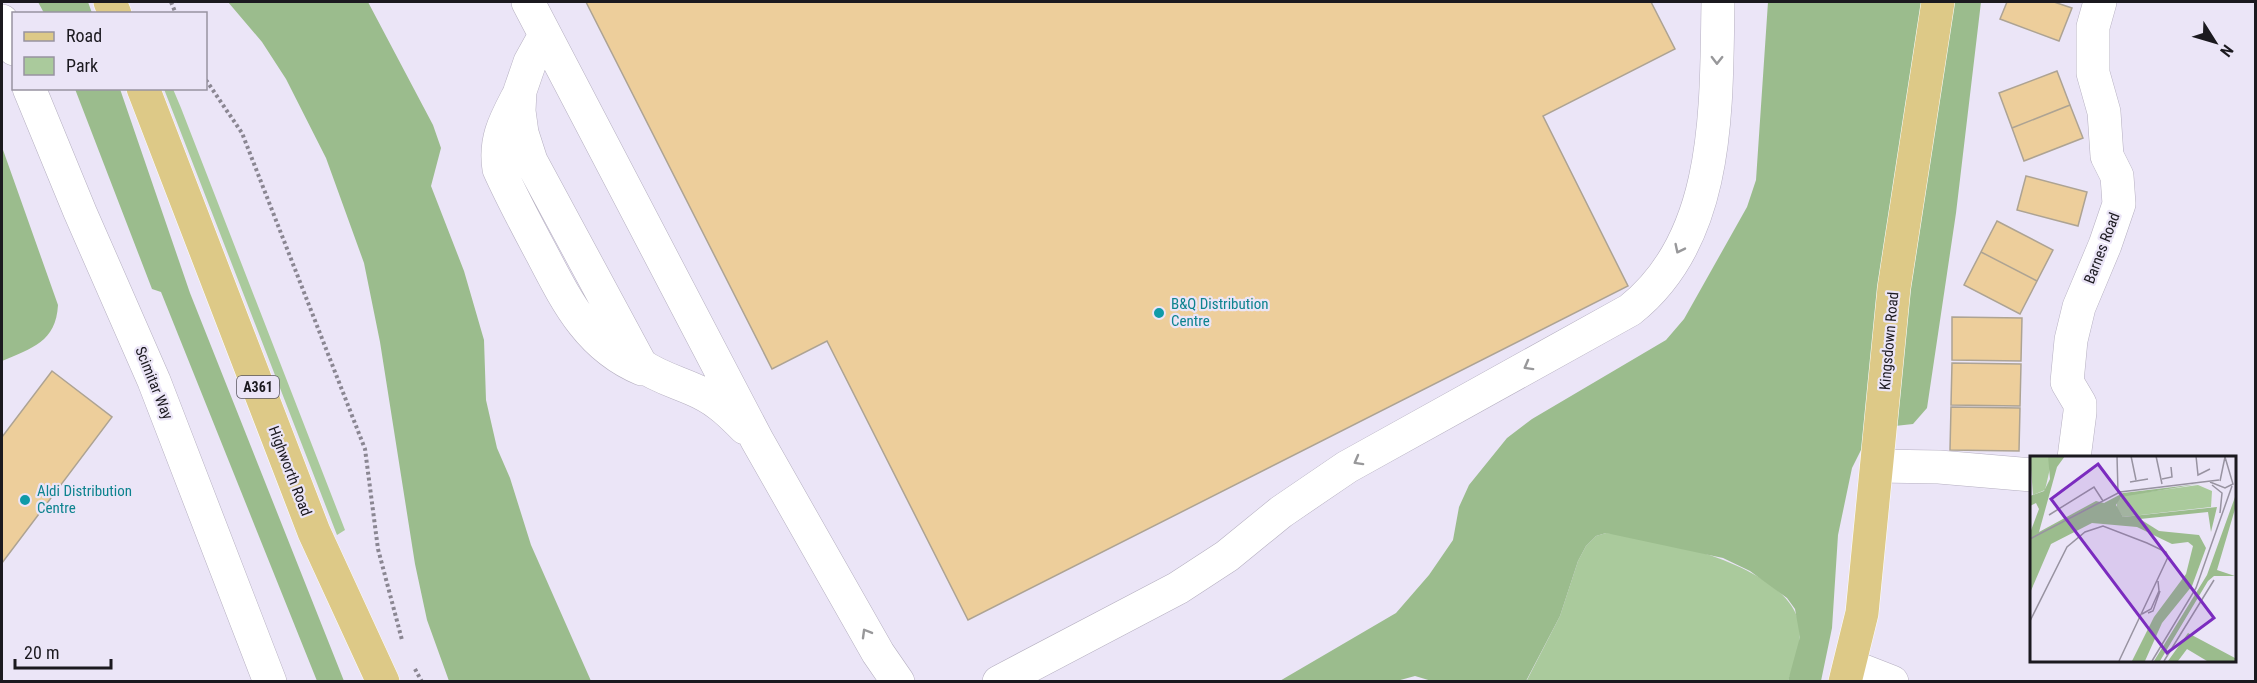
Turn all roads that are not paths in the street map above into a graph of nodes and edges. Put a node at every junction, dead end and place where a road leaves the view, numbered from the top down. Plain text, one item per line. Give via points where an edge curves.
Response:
1 (528, 2) edge
2 (1718, 2) edge
3 (1938, 2) edge
4 (2100, 2) edge
5 (2, 21) edge
6 (545, 34) junction
7 (12, 44) edge
8 (30, 90) edge
9 (144, 90) edge
10 (757, 440) junction
11 (2074, 456) edge
12 (1878, 466) junction
13 (2030, 475) edge
14 (1848, 674) edge
15 (270, 681) edge
16 (384, 681) edge
17 (898, 681) edge
18 (999, 681) edge
19 (1892, 681) edge

1 - 6 street
2 -> 18 street via 1714,132 1699,203 1673,262 1647,297 1347,467 1178,588
3 - 12 main road, Kingsdown Road via 1897,266
4 - 11 street, Barnes Road via 2093,27 2093,73 2104,112 2107,156 2117,176 2119,204 2079,307 2072,340 2067,382 2080,412
5 - 7 street
6 - 10 street
6 - 10 street via 520,91 519,111 531,161 641,365 704,394
8 - 15 street, Scimitar Way via 154,381
9 - 16 main road, Highworth Road / A361 via 314,532
17 -> 10 street via 878,653
12 - 13 street
12 - 14 main road, Kingsdown Road via 1862,613
14 - 19 street

